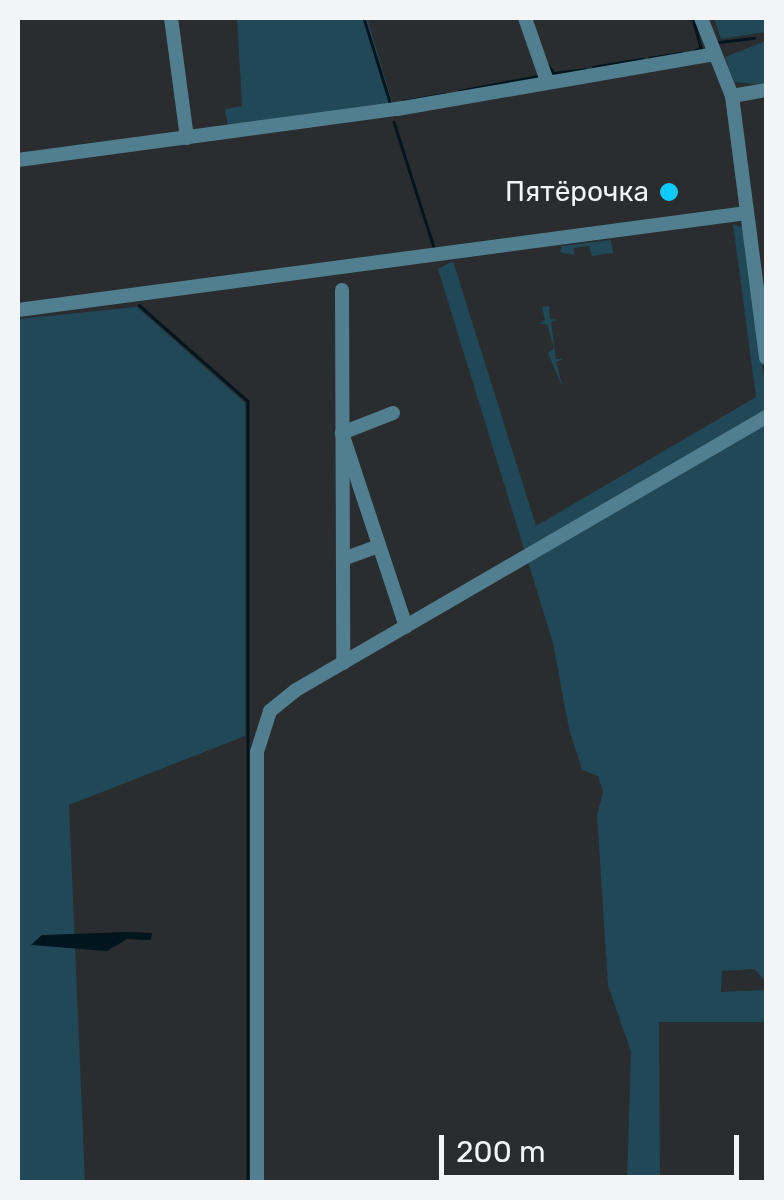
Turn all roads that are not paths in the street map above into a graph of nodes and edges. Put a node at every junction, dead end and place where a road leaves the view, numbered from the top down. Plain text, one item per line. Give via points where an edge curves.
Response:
1 (170, 18) edge
2 (525, 18) edge
3 (701, 18) edge
4 (711, 55) junction
5 (547, 82) junction
6 (766, 90) edge
7 (732, 96) junction
8 (188, 138) junction
9 (18, 160) edge
10 (747, 213) junction
11 (342, 290) dead end
12 (18, 310) edge
13 (766, 358) edge
14 (394, 413) dead end
15 (766, 417) edge
16 (342, 433) junction
17 (380, 546) junction
18 (343, 559) junction
19 (406, 627) junction
20 (344, 662) junction
21 (257, 1182) edge

1 - 8 street
2 - 5 street
3 - 4 street
4 - 5 street
4 - 7 street
5 - 8 street
6 - 7 street
7 - 10 street
8 - 9 street
10 - 12 street
10 - 13 street
11 - 16 street
14 - 16 street
15 - 19 street
16 - 17 street
16 - 18 street
17 - 18 street
17 - 19 street
18 - 20 street
19 - 20 street
20 - 21 street via 276,703 260,728

